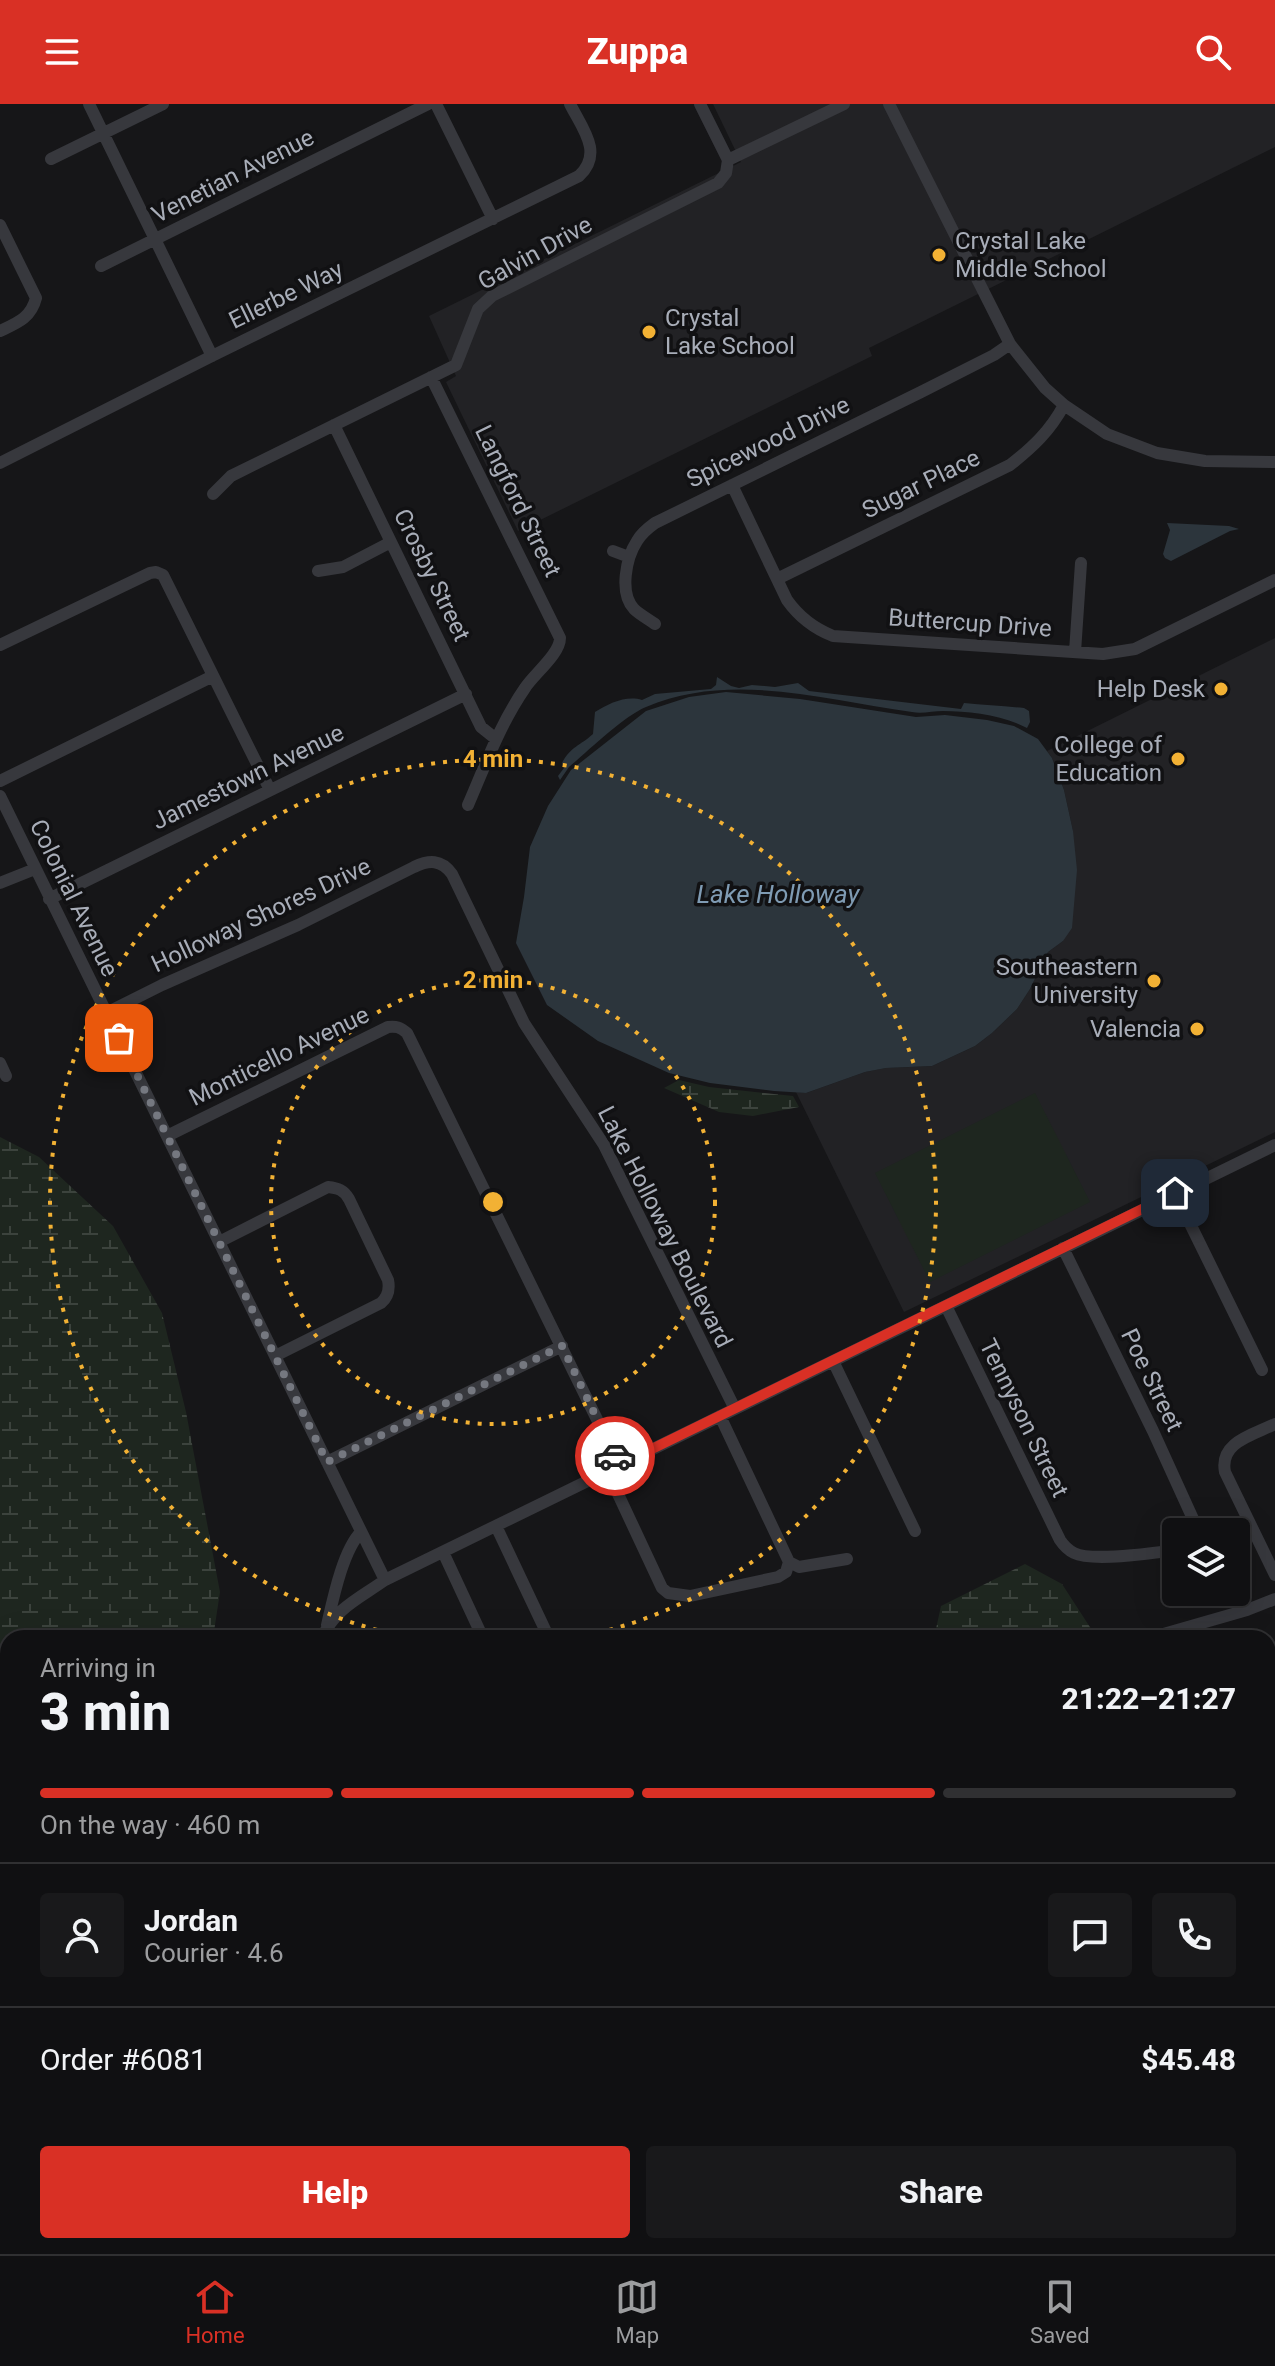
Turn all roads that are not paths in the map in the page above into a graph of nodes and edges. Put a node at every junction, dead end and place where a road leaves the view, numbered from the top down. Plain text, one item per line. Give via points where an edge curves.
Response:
1 (89, 104) edge
2 (163, 104) edge
3 (428, 104) edge
4 (436, 104) edge
5 (570, 104) edge
6 (700, 104) edge
7 (844, 104) edge
8 (889, 104) edge
9 (103, 133) junction
10 (51, 159) dead end
11 (728, 160) junction
12 (493, 219) junction
13 (0, 225) edge
14 (155, 240) junction
15 (101, 266) dead end
16 (0, 331) edge
17 (1010, 344) junction
18 (212, 356) junction
19 (431, 377) junction
20 (1064, 405) junction
21 (334, 425) junction
22 (1275, 462) edge
23 (0, 463) edge
24 (732, 485) junction
25 (213, 494) dead end
26 (391, 542) junction
27 (613, 551) dead end
28 (629, 557) junction
29 (1081, 563) dead end
30 (318, 571) dead end
31 (777, 579) junction
32 (1275, 580) edge
33 (655, 624) dead end
34 (0, 645) edge
35 (1075, 652) junction
36 (213, 676) junction
37 (466, 694) junction
38 (496, 739) junction
39 (0, 781) edge
40 (270, 790) junction
41 (0, 796) edge
42 (468, 805) dead end
43 (435, 861) joint
44 (35, 869) junction
45 (0, 883) edge
46 (49, 899) junction
47 (106, 1013) junction
48 (0, 1063) edge
49 (6, 1076) dead end
50 (167, 1136) junction
51 (1275, 1145) edge
52 (1175, 1193) junction
53 (219, 1242) junction
54 (1063, 1248) junction
55 (946, 1306) junction
56 (562, 1346) junction
57 (275, 1356) junction
58 (833, 1361) junction
59 (1262, 1370) dead end
60 (735, 1409) junction
61 (720, 1416) junction
62 (1275, 1424) edge
63 (327, 1462) junction
64 (613, 1468) junction
65 (1193, 1518) edge
66 (496, 1526) junction
67 (915, 1531) dead end
68 (361, 1532) junction
69 (443, 1552) junction
70 (1162, 1552) edge
71 (847, 1559) dead end
72 (789, 1562) junction
73 (1275, 1575) edge
74 (385, 1580) junction
75 (1275, 1599) edge
76 (327, 1625) junction
77 (325, 1630) edge
78 (479, 1630) edge
79 (545, 1630) edge
80 (1177, 1630) edge

1 - 9 street
2 - 9 street
3 - 14 street, Venetian Avenue
4 - 12 street
5 - 12 street, Ellerbe Way via 590,145 589,164 579,176
6 - 11 street
7 - 11 street
8 - 17 street
9 - 10 street
9 - 14 street
11 - 19 street, Galvin Drive via 718,183 492,296 478,309 456,365
12 - 18 street, Ellerbe Way
13 - 16 street via 36,298 28,315
14 - 15 street, Venetian Avenue
14 - 18 street
17 - 20 street
17 - 24 street, Spicewood Drive
18 - 23 street, Ellerbe Way
19 - 21 street, Galvin Drive
19 - 38 street, Langford Street via 557,630 560,646 522,691
20 - 22 street via 1107,434 1157,453 1205,461
20 - 31 street, Sugar Place via 1038,443 1010,465
21 - 25 street, Galvin Drive via 231,476
21 - 26 street, Crosby Street
24 - 28 street, Spicewood Drive via 655,523
24 - 31 street, Buttercup Drive
26 - 30 street via 343,567
26 - 37 street, Crosby Street
27 - 28 street
28 - 33 street via 628,599
29 - 35 street
31 - 35 street, Buttercup Drive via 795,611 833,636
32 - 35 street, Buttercup Drive via 1135,649
34 - 36 street via 150,573 160,573
36 - 39 street
36 - 40 street
37 - 38 street, Crosby Street via 481,727
37 - 40 street, Jamestown Avenue
38 - 42 street
40 - 46 street, Jamestown Avenue
41 - 44 street, Colonial Avenue
43 - 47 street, Holloway Shores Drive
43 - 60 street, Lake Holloway Boulevard via 452,874 524,1023 604,1145
44 - 45 street
44 - 46 street, Colonial Avenue
46 - 47 street, Colonial Avenue
47 - 50 street, Colonial Avenue
48 - 49 street
50 - 53 street, Colonial Avenue
50 - 56 street, Monticello Avenue via 388,1027 402,1029
51 - 52 street
52 - 54 street
52 - 59 street
53 - 57 street, Colonial Avenue
53 - 57 street via 328,1187 345,1192 349,1199 388,1280 386,1299
54 - 55 street
54 - 65 street, Poe Street
55 - 58 street
55 - 70 street, Tennyson Street via 1065,1548 1082,1556
56 - 63 street
56 - 64 street, Monticello Avenue via 615,1456
57 - 63 street, Colonial Avenue
58 - 60 street
58 - 67 street
60 - 61 street
61 - 64 street
61 - 72 street
62 - 73 street via 1230,1447 1222,1461
63 - 68 street, Colonial Avenue
64 - 66 street
64 - 72 street, Monticello Avenue via 611,1479 668,1593 690,1596 778,1577
66 - 69 street
66 - 79 street
68 - 74 street, Colonial Avenue
68 - 76 street via 349,1552
69 - 74 street
69 - 78 street
71 - 72 street via 799,1567
74 - 76 street
75 - 80 street
76 - 77 street

